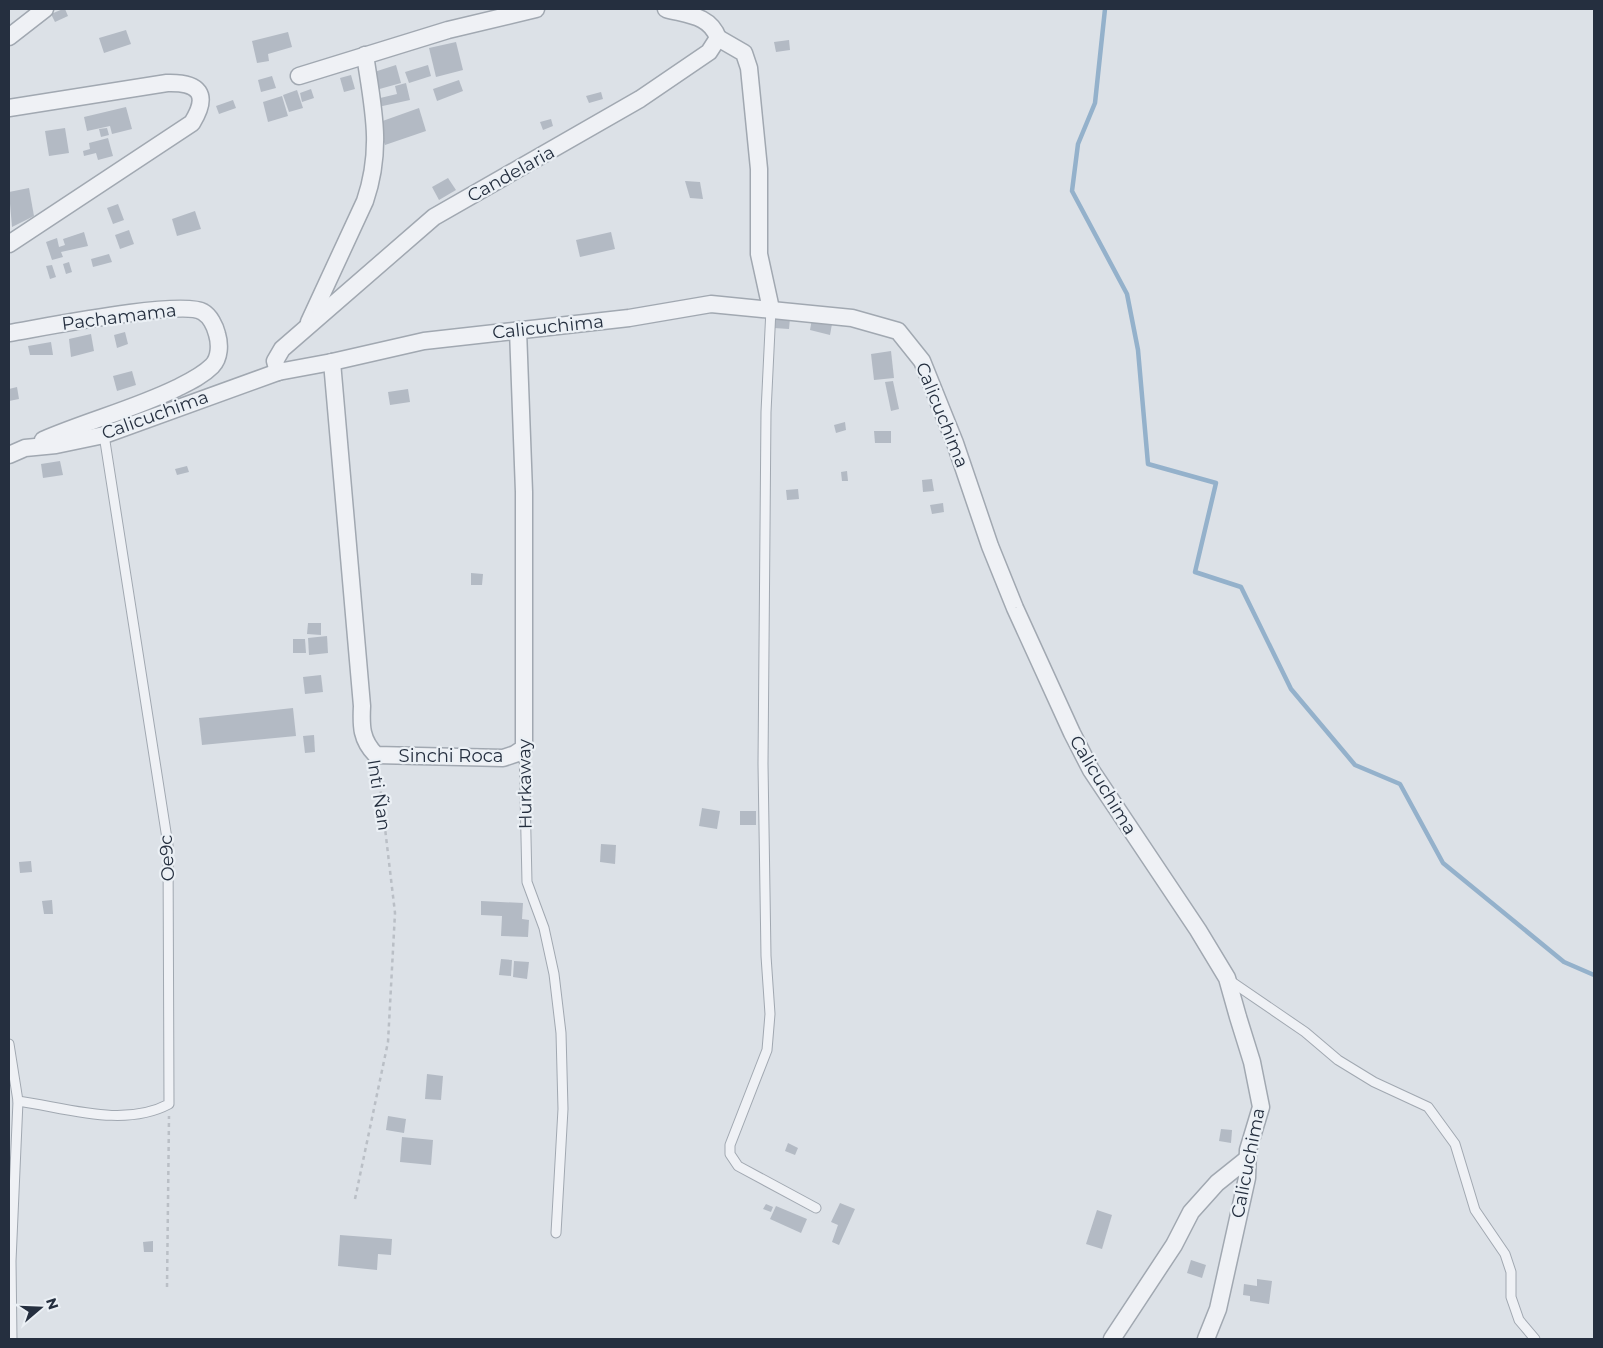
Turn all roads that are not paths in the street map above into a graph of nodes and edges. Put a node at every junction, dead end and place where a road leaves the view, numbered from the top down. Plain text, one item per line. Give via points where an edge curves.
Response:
1 (45, 9) edge
2 (536, 9) edge
3 (666, 9) edge
4 (9, 37) edge
5 (718, 38) junction
6 (364, 55) junction
7 (299, 76) dead end
8 (9, 108) edge
9 (9, 244) edge
10 (771, 309) junction
11 (307, 327) junction
12 (518, 330) junction
13 (9, 333) edge
14 (332, 362) junction
15 (278, 372) junction
16 (104, 435) junction
17 (25, 448) junction
18 (9, 455) edge
19 (524, 748) junction
20 (376, 756) joint
21 (1227, 978) junction
22 (9, 1044) edge
23 (18, 1100) junction
24 (1247, 1159) junction
25 (816, 1208) dead end
26 (556, 1233) dead end
27 (12, 1339) edge
28 (1112, 1339) edge
29 (1206, 1339) edge
30 (1535, 1339) edge

1 - 4 street
2 - 6 street
3 - 5 street via 706,20 715,28
5 - 10 street via 744,53 749,68 759,170 759,254
5 - 11 street, Candelaria via 709,52 656,89 434,217
6 - 7 street
6 - 11 street via 377,144 372,180
8 - 9 street via 185,82 202,100 192,123
10 - 12 street, Calicuchima via 711,304 629,318
10 - 21 street, Calicuchima via 852,318 898,331 922,361 955,442 1000,572 1072,733 1091,770
10 - 25 lane via 766,412 763,764 770,1014 767,1050 730,1145 730,1154 738,1166
11 - 15 street, Candelaria via 278,355 275,361
12 - 14 street, Calicuchima via 424,341
12 - 19 street, Hurkaway via 524,492
13 - 17 street, Pachamama via 158,310 189,309 203,312 213,322 220,348 213,365 195,379 130,409
14 - 15 street, Calicuchima
14 - 20 street, Inti Ñan via 361,696 361,732
15 - 16 street, Calicuchima
16 - 17 street, Calicuchima
16 - 23 lane, Oe9c via 168,845 169,1104 139,1114 103,1115
17 - 18 street, Calicuchima
19 - 20 street, Sinchi Roca via 503,758
19 - 26 lane, Hurkaway via 527,882 544,928 562,1033 563,1109
21 - 24 street, Calicuchima via 1252,1062 1261,1107
21 - 30 lane via 1352,1068 1428,1107 1455,1144 1476,1210 1505,1254 1518,1320
22 - 23 lane
23 - 27 lane via 11,1261
24 - 28 street via 1217,1183 1191,1212 1174,1245
24 - 29 street, Calicuchima via 1247,1178 1218,1309

